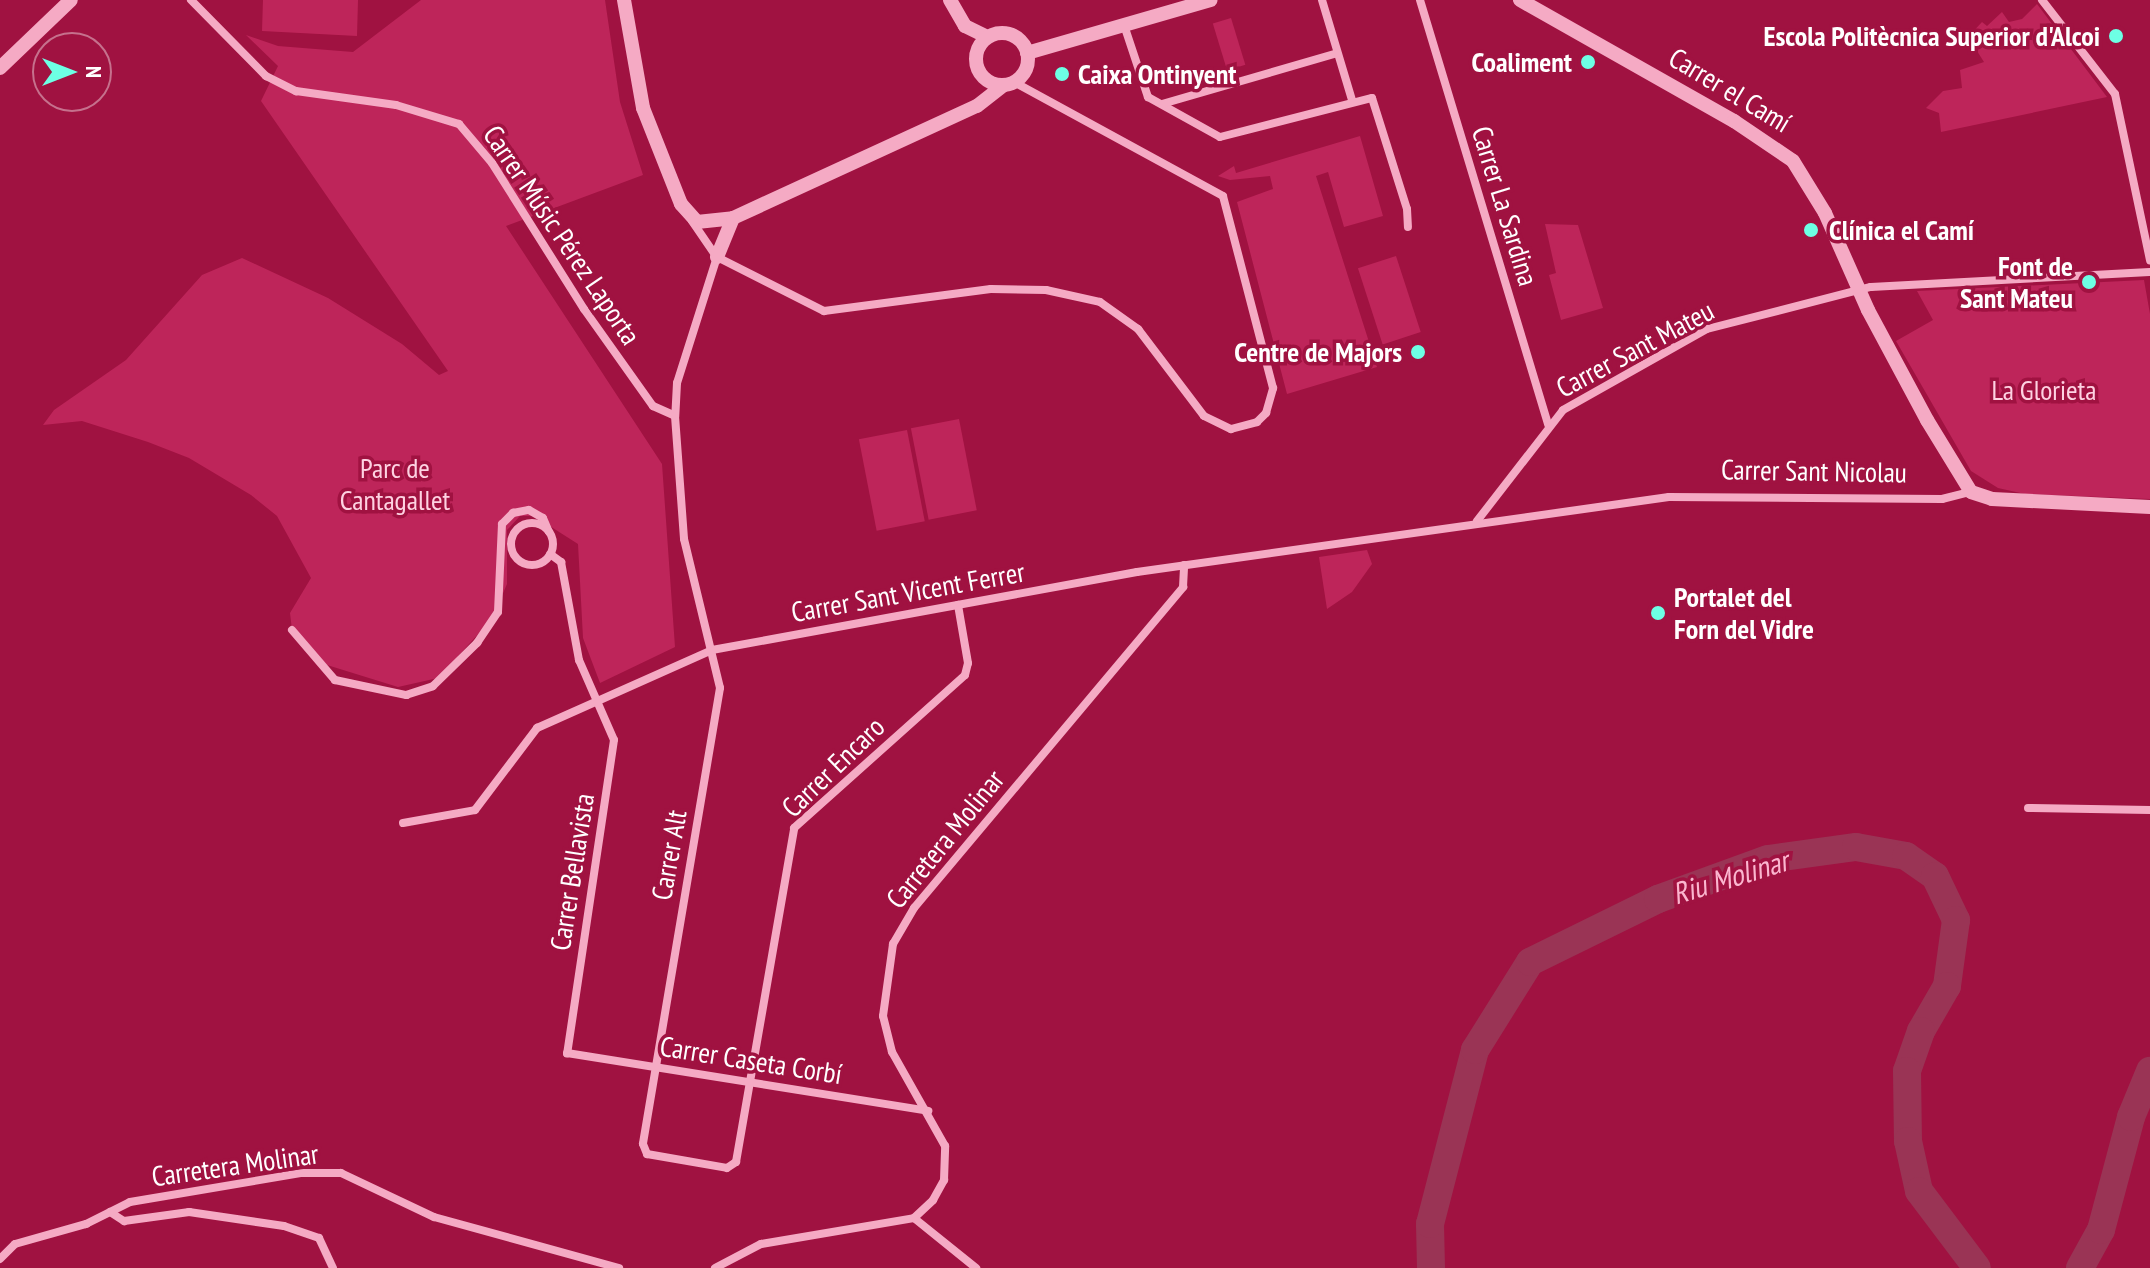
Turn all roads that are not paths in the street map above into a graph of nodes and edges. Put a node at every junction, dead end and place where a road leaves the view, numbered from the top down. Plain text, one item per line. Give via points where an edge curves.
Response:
1 (71, 0) edge
2 (191, 0) edge
3 (624, 0) edge
4 (950, 0) edge
5 (1211, 0) edge
6 (1322, 0) edge
7 (1420, 0) edge
8 (2042, 0) edge
9 (1523, 1) edge
10 (1124, 25) junction
11 (988, 37) junction
12 (1027, 53) junction
13 (1337, 53) junction
14 (0, 68) edge
15 (1009, 84) junction
16 (1352, 100) junction
17 (1162, 104) junction
18 (689, 218) junction
19 (733, 218) junction
20 (1408, 227) dead end
21 (717, 257) junction
22 (2150, 260) edge
23 (2150, 272) edge
24 (1858, 289) junction
25 (675, 416) junction
26 (1548, 425) junction
27 (1971, 492) junction
28 (2150, 507) edge
29 (1477, 521) junction
30 (549, 532) junction
31 (550, 554) junction
32 (1184, 565) junction
33 (958, 605) junction
34 (292, 630) dead end
35 (712, 650) junction
36 (596, 700) junction
37 (2028, 808) dead end
38 (2150, 810) edge
39 (403, 823) dead end
40 (567, 1053) joint
41 (655, 1068) junction
42 (751, 1083) junction
43 (928, 1111) junction
44 (110, 1212) junction
45 (914, 1218) junction
46 (0, 1259) edge
47 (333, 1268) edge
48 (619, 1268) edge
49 (715, 1268) edge
50 (976, 1268) edge

1 - 14 street
2 - 25 street, Carrer Músic Pérez Laporta via 266,76 296,91 396,105 459,124 492,163 653,406
3 - 18 street via 629,49 652,136
4 - 11 street via 965,26
5 - 10 street
6 - 13 street
7 - 26 street, Carrer La Sardina
8 - 22 street via 2115,94
9 - 24 street, Carrer el Camí via 1785,153 1816,196
10 - 12 street
10 - 17 street via 1141,87
11 - 12 street via 1013,35
11 - 15 street via 977,51 977,67 990,82
12 - 15 street via 1025,70
13 - 16 street
13 - 17 street
15 - 19 street via 977,106
15 - 21 street via 1223,196 1273,388 1266,413 1257,422 1231,429 1211,422 1138,329 1100,302 1046,290 991,289 824,311
16 - 17 street via 1231,138
16 - 20 street via 1364,96 1376,105
18 - 19 street via 707,223
18 - 21 street
19 - 21 street
21 - 25 street, Carrer Alt via 677,383
23 - 24 street, Carrer Sant Mateu
24 - 26 street, Carrer Sant Mateu via 1707,329 1578,401
24 - 27 street, Carrer el Camí
25 - 35 street, Carrer Alt via 684,539
26 - 29 street, Carrer Sant Mateu
27 - 28 street, Carrer Sant Nicolau via 1992,499
27 - 29 street, Carrer Sant Nicolau via 1942,499 1669,497
29 - 32 street, Carrer Sant Vicent Ferrer
30 - 31 street
30 - 31 street via 525,523 514,531 510,545 516,559 529,566
30 - 34 street via 543,518 529,510 513,513 502,524 498,612 477,643 433,686 406,695 335,680
31 - 36 street, Carrer Bellavista via 561,562 579,660
32 - 33 street, Carrer Sant Vicent Ferrer
32 - 43 street, Carretera Molinar via 1183,587 899,932 886,978 883,1016 892,1052
33 - 35 street, Carrer Sant Vicent Ferrer
33 - 42 street, Carrer Encaro via 968,663 965,675 794,828
35 - 36 street, Carrer Sant Vicent Ferrer
35 - 41 street, Carrer Alt via 720,688
36 - 39 street, Carrer Sant Vicent Ferrer via 537,728 475,810
36 - 40 street, Carrer Bellavista via 614,740
37 - 38 street
40 - 41 street, Carrer Caseta Corbí
41 - 42 street, Carrer Caseta Corbí
41 - 42 street, Carrer Alt via 644,1151 727,1168 736,1162
42 - 43 street, Carrer Caseta Corbí
43 - 45 street, Carretera Molinar via 941,1134 946,1169 933,1200
44 - 46 street, Carretera Molinar via 15,1244
44 - 47 street via 124,1221 189,1212 284,1226 319,1238
44 - 48 street, Carretera Molinar via 130,1202 285,1175 341,1173 434,1217
45 - 49 street via 761,1244
45 - 50 street

